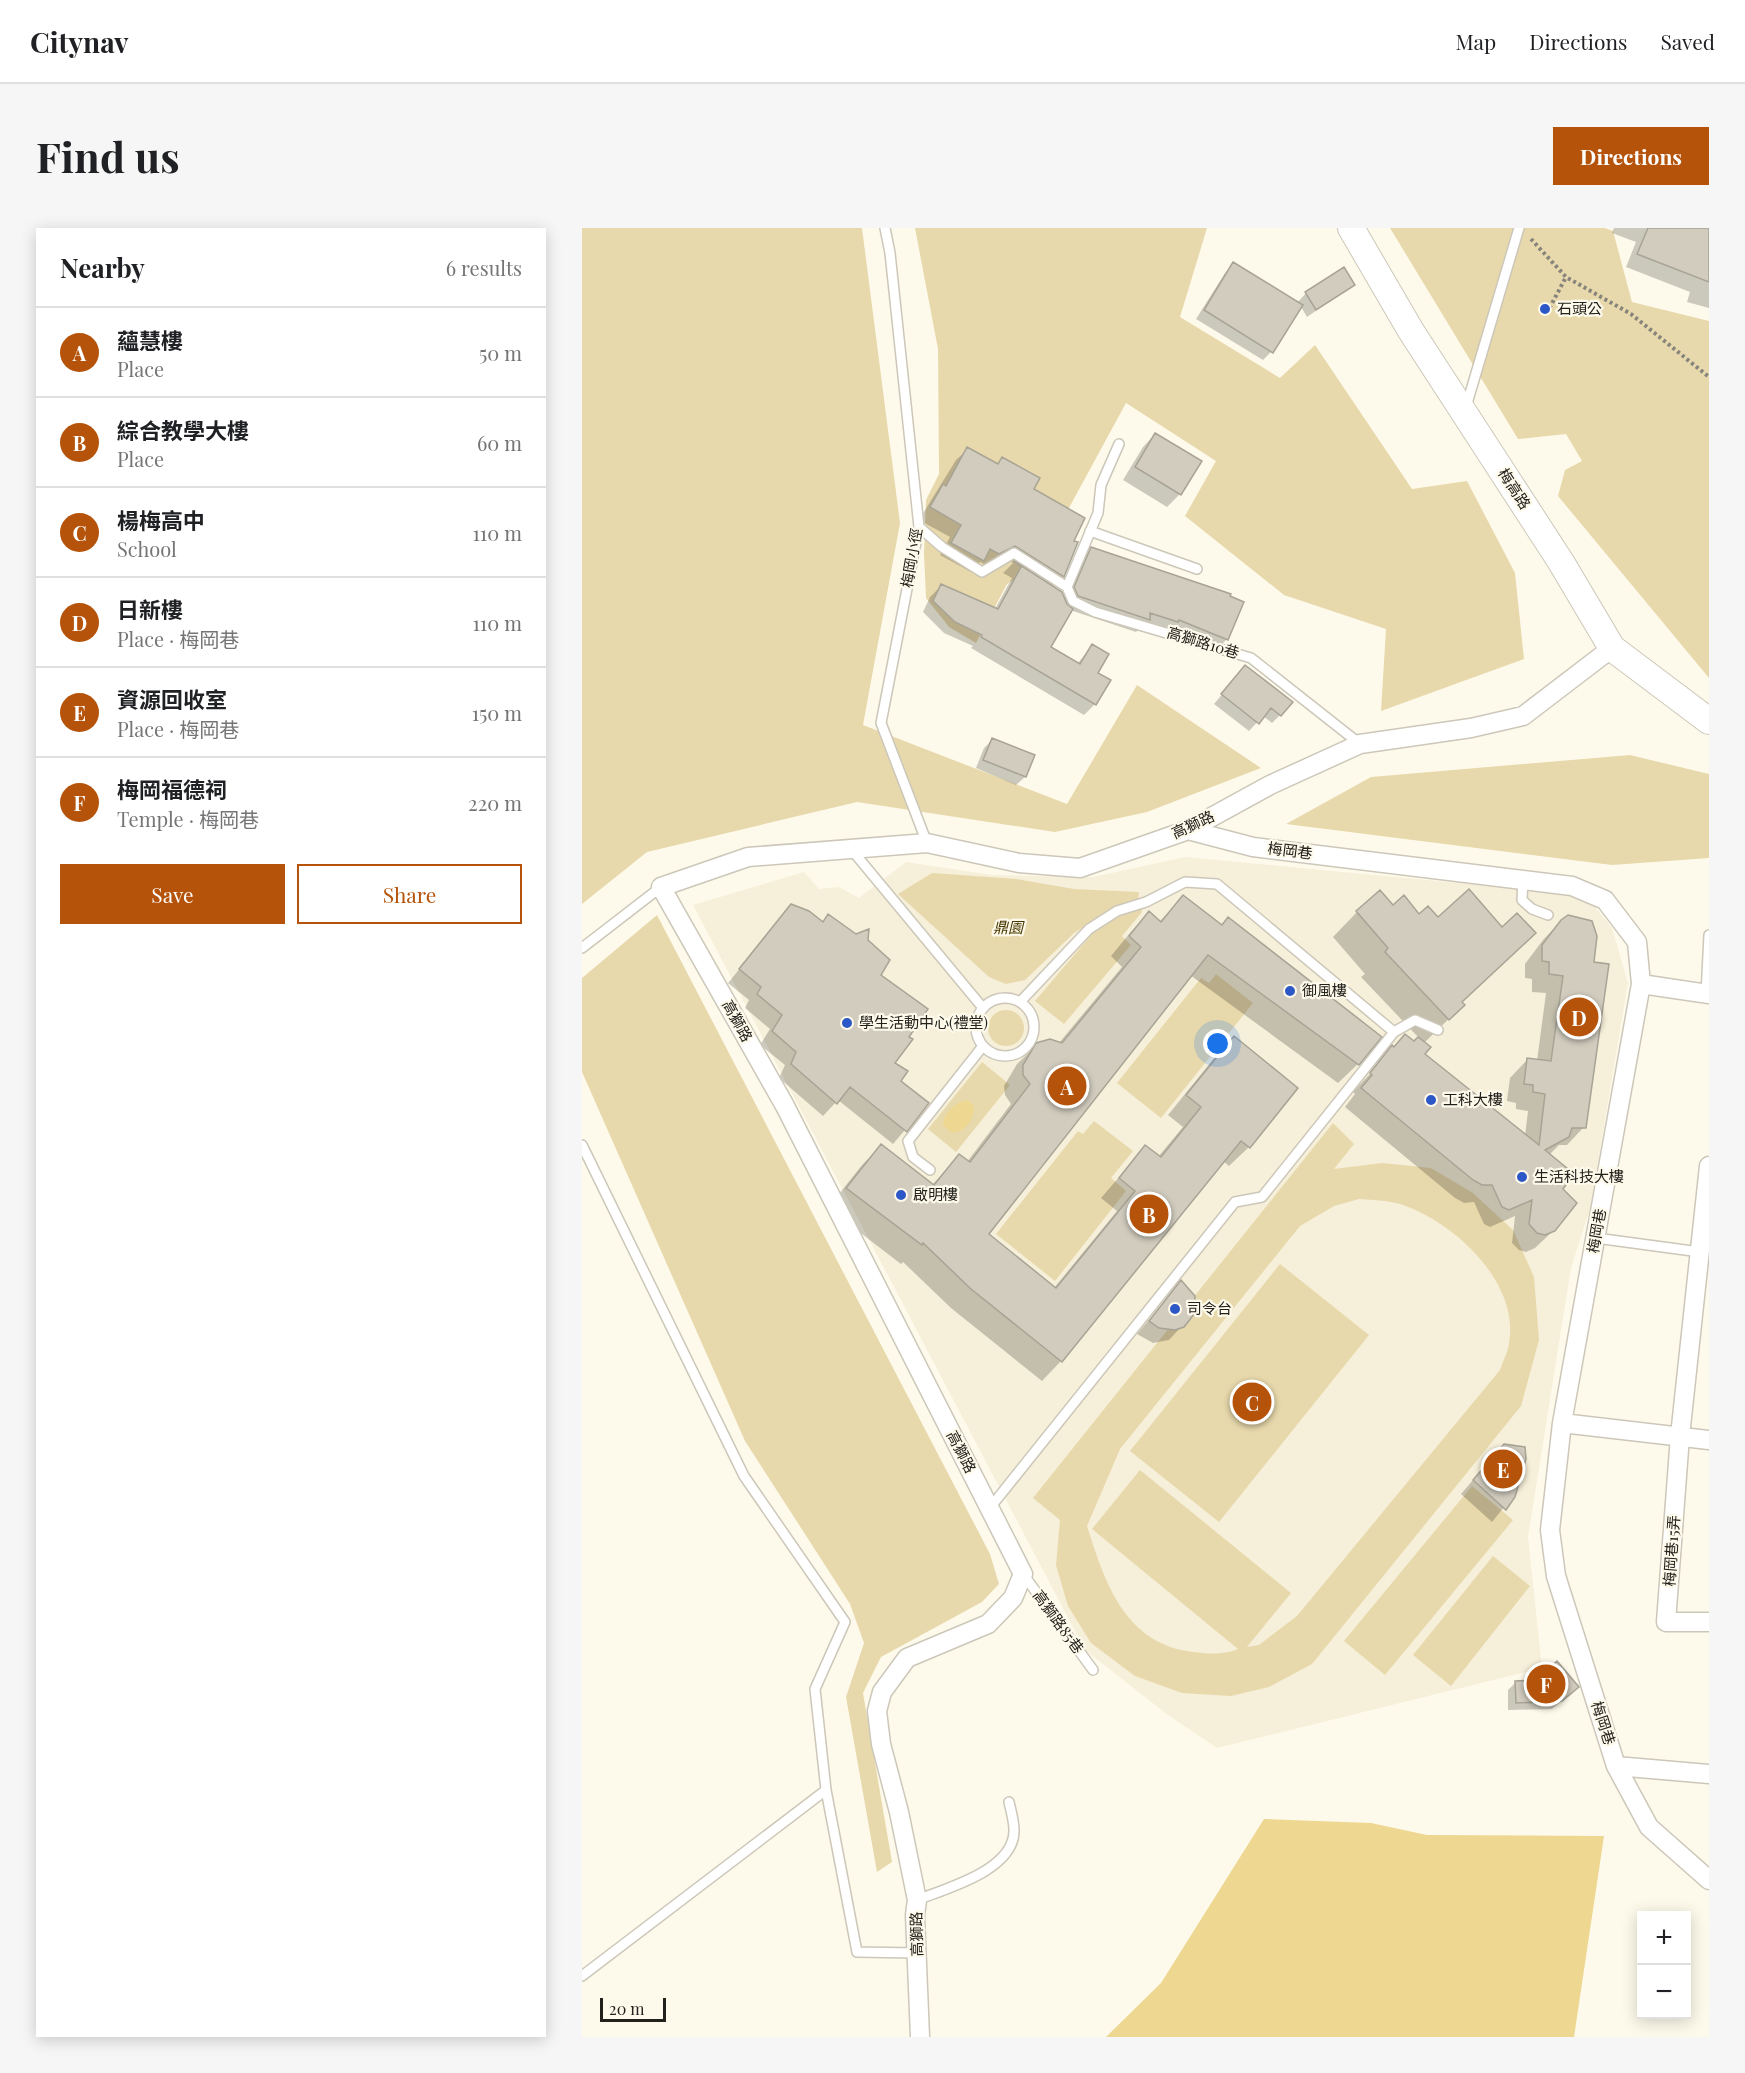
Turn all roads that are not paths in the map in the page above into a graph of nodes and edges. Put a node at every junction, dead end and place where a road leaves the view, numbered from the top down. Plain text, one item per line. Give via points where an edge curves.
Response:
1 (885, 228) edge
2 (1351, 228) edge
3 (1519, 228) edge
4 (1464, 413) junction
5 (1119, 444) dead end
6 (919, 527) junction
7 (1090, 531) junction
8 (1197, 569) dead end
9 (1067, 586) junction
10 (1612, 648) junction
11 (1709, 721) edge
12 (1360, 744) junction
13 (1188, 830) junction
14 (927, 843) junction
15 (851, 849) junction
16 (1523, 879) junction
17 (661, 887) junction
18 (1548, 915) dead end
19 (1709, 935) edge
20 (582, 948) edge
21 (1641, 984) junction
22 (1708, 994) edge
23 (1020, 1002) junction
24 (983, 1008) junction
25 (1438, 1030) dead end
26 (1394, 1032) junction
27 (983, 1046) junction
28 (582, 1144) edge
29 (1709, 1166) edge
30 (930, 1170) dead end
31 (1596, 1238) junction
32 (1700, 1252) junction
33 (1562, 1423) junction
34 (1680, 1436) junction
35 (1709, 1440) edge
36 (989, 1509) junction
37 (1023, 1574) junction
38 (1709, 1622) edge
39 (1093, 1670) dead end
40 (1616, 1766) junction
41 (1709, 1774) edge
42 (826, 1790) junction
43 (1009, 1802) dead end
44 (1709, 1881) edge
45 (917, 1900) junction
46 (918, 1953) junction
47 (582, 1976) edge
48 (920, 2037) edge

1 - 6 lane, 梅岡小徑
2 - 4 street, 梅高路
3 - 4 lane
4 - 10 street, 梅高路
5 - 7 lane via 1101,485 1098,513
6 - 9 lane, 高獅路10巷 via 982,573 1014,554
6 - 14 lane, 梅岡小徑 via 881,723
7 - 8 lane
7 - 9 lane
9 - 12 lane, 高獅路10巷 via 1073,601 1095,612 1251,658
10 - 11 street, 梅高路
10 - 12 street, 高獅路 via 1524,716
12 - 13 street, 高獅路 via 1270,784
13 - 14 street, 高獅路 via 1080,868 1019,863
13 - 16 street, 梅岡巷 via 1253,847
14 - 15 street, 高獅路
15 - 17 street, 高獅路 via 748,857
15 - 24 lane
16 - 18 lane via 1522,900
16 - 21 street, 梅岡巷 via 1572,886 1605,900 1637,942
17 - 20 lane
17 - 36 street, 高獅路 via 785,1106
19 - 22 lane
21 - 22 street
21 - 31 street, 梅岡巷
23 - 24 lane via 1004,998
23 - 26 lane via 1089,929 1117,911 1146,902 1185,882 1217,884
23 - 27 lane via 1032,1015 1030,1042 1017,1054 1008,1056
24 - 27 lane via 977,1031
25 - 26 lane via 1415,1020
26 - 36 lane via 1262,1197 1235,1202
27 - 30 lane via 908,1141 913,1157
28 - 42 lane via 744,1476 844,1622 815,1689
29 - 32 street, 梅岡巷15弄
31 - 32 lane
31 - 33 street, 梅岡巷
32 - 34 street, 梅岡巷15弄
33 - 34 street
33 - 40 street, 梅岡巷 via 1550,1530 1556,1576
34 - 35 street
34 - 38 street, 梅岡巷15弄 via 1666,1622
36 - 37 street, 高獅路
37 - 39 lane, 高獅路85巷
37 - 45 street, 高獅路 via 1013,1598 988,1624 907,1658 882,1692 878,1710 880,1744
40 - 41 street
40 - 44 street, 梅岡巷 via 1649,1827
42 - 46 lane via 857,1952
42 - 47 lane
43 - 45 lane via 1015,1832 1003,1860 975,1877
45 - 46 street, 高獅路
46 - 48 street, 高獅路

